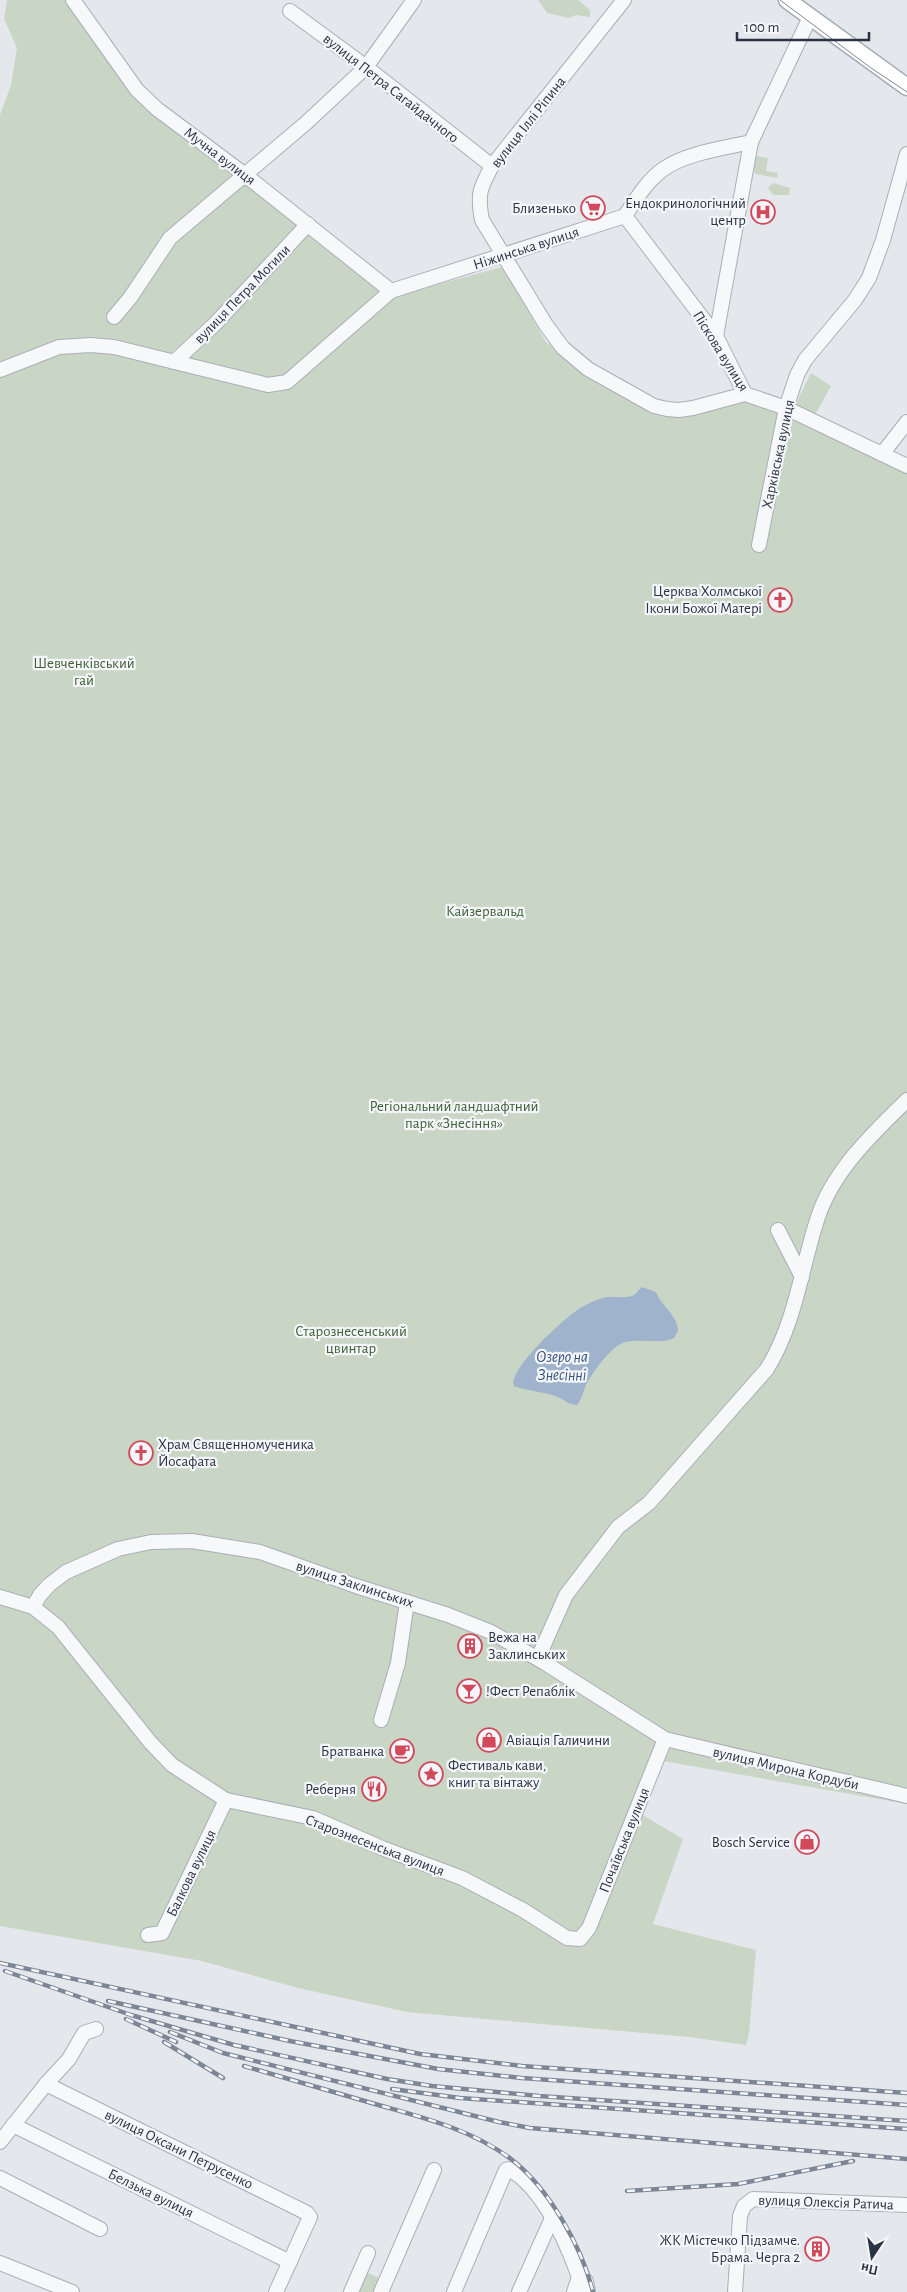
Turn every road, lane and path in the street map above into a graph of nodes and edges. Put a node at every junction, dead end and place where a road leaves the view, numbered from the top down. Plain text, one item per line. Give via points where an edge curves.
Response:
1 (73, 0) edge
2 (414, 0) edge
3 (624, 0) edge
4 (787, 0) edge
5 (290, 10) dead end
6 (810, 17) junction
7 (366, 66) junction
8 (907, 87) edge
9 (751, 142) junction
10 (907, 154) edge
11 (492, 166) junction
12 (244, 174) junction
13 (626, 216) junction
14 (308, 224) junction
15 (505, 255) junction
16 (391, 290) junction
17 (114, 317) dead end
18 (716, 336) junction
19 (174, 362) junction
20 (0, 370) edge
21 (745, 394) junction
22 (786, 408) junction
23 (907, 422) edge
24 (882, 454) junction
25 (907, 466) edge
26 (759, 545) dead end
27 (907, 1100) edge
28 (778, 1230) dead end
29 (802, 1277) junction
30 (0, 1597) edge
31 (407, 1602) junction
32 (34, 1607) junction
33 (538, 1658) junction
34 (381, 1720) dead end
35 (665, 1739) junction
36 (907, 1796) edge
37 (226, 1800) junction
38 (148, 1935) dead end
39 (580, 1939) joint
40 (96, 2029) dead end
41 (46, 2084) junction
42 (13, 2125) junction
43 (0, 2142) edge
44 (434, 2170) dead end
45 (0, 2178) edge
46 (907, 2205) edge
47 (552, 2218) junction
48 (100, 2228) dead end
49 (368, 2253) dead end
50 (290, 2262) junction
51 (0, 2263) edge
52 (579, 2276) junction
53 (72, 2292) edge
54 (276, 2292) edge
55 (351, 2292) edge
56 (381, 2292) edge
57 (454, 2292) edge
58 (519, 2292) edge
59 (574, 2292) edge
60 (588, 2292) edge
61 (735, 2292) edge

1 - 12 street, Мучна вулиця via 137,90 157,109
2 - 7 street
3 - 11 street, вулиця Іллі Ріпина
4 - 6 main road
5 - 7 street, вулиця Петра Сагайдачного
6 - 8 main road
6 - 9 street
7 - 11 street, вулиця Петра Сагайдачного
7 - 12 street via 306,123
9 - 13 street via 677,161 642,191
9 - 18 street
10 - 22 street, Харківська вулиця via 869,278 806,360 797,375
11 - 15 street, вулиця Іллі Ріпина via 478,200 482,220
12 - 14 street, Мучна вулиця
12 - 17 street via 170,238
13 - 15 street, Ніжинська вулиця
13 - 18 street, Піскова вулиця
14 - 16 street, Мучна вулиця
14 - 19 street, вулиця Петра Могили
15 - 16 street, Ніжинська вулиця
15 - 21 street, вулиця Іллі Ріпина via 563,348 588,369 631,394 654,406 679,410
16 - 19 street, Ніжинська вулиця via 282,384 268,385
18 - 21 street, Піскова вулиця
19 - 20 street, Ніжинська вулиця via 91,345 59,347
21 - 22 street, Піскова вулиця
22 - 24 street, Піскова вулиця
22 - 26 street, Харківська вулиця
23 - 24 street
24 - 25 street, Піскова вулиця
27 - 29 street via 869,1137 834,1184 818,1216
28 - 29 street
29 - 33 street via 780,1349 767,1368 649,1503 618,1527 566,1595
30 - 32 street, Старознесенська вулиця
31 - 32 street, вулиця Заклинських via 260,1552 175,1541 118,1549 84,1563 50,1585
31 - 33 street, вулиця Заклинських via 490,1632
31 - 34 street via 398,1663
32 - 37 street, Старознесенська вулиця via 58,1626 168,1761
33 - 35 street, вулиця Заклинських
35 - 36 street, вулиця Мирона Кордуби
35 - 39 street, Почаївська вулиця via 589,1928
37 - 38 street, Балкова вулиця via 162,1933
37 - 39 street, Старознесенська вулиця via 313,1818 462,1878 567,1938
40 - 41 street via 84,2033 69,2059
41 - 42 street
41 - 50 street, вулиця Оксани Петрусенко via 307,2213 310,2217
42 - 43 street
42 - 50 street, Белзька вулиця
44 - 56 street
45 - 48 street
46 - 61 street, вулиця Олексія Ратича via 753,2198 744,2206 740,2216
47 - 52 street
47 - 57 street via 534,2191 512,2170 506,2170
47 - 58 street
49 - 55 street
50 - 54 street
51 - 53 street
52 - 59 street
52 - 60 street via 586,2280

